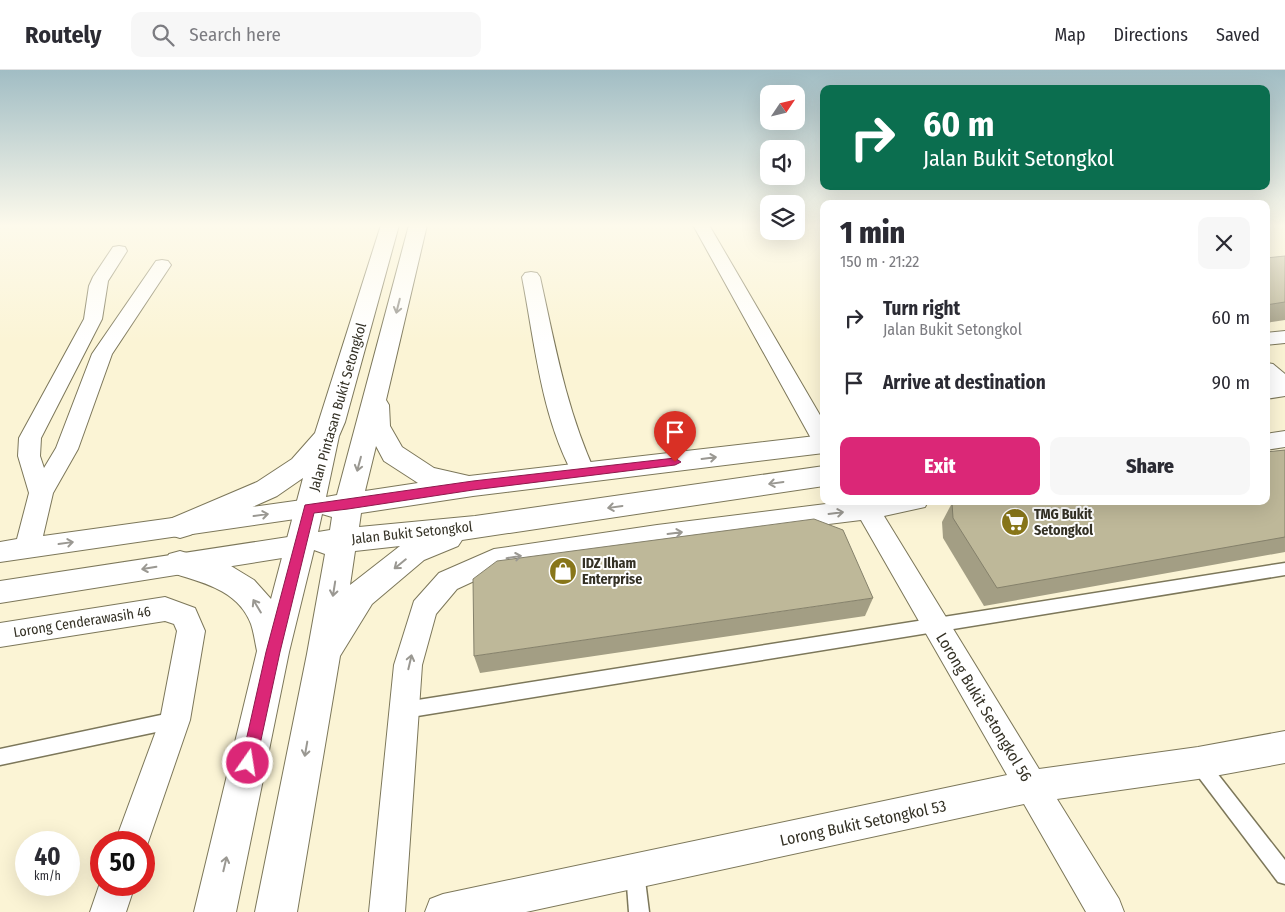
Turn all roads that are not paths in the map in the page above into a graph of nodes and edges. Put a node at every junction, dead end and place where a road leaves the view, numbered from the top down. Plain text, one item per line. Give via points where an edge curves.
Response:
1 (110, 264) edge
2 (378, 264) edge
3 (409, 264) edge
4 (723, 264) edge
5 (162, 266) dead end
6 (531, 276) dead end
7 (1285, 337) edge
8 (1270, 339) edge
9 (1270, 372) edge
10 (1285, 384) edge
11 (1285, 388) edge
12 (1270, 390) edge
13 (377, 396) junction
14 (326, 436) junction
15 (820, 436) edge
16 (820, 443) edge
17 (582, 472) junction
18 (820, 477) edge
19 (473, 486) junction
20 (41, 493) junction
21 (348, 505) junction
22 (864, 505) edge
23 (309, 508) junction
24 (180, 527) junction
25 (475, 527) junction
26 (342, 541) junction
27 (301, 545) junction
28 (27, 548) junction
29 (0, 552) edge
30 (180, 562) junction
31 (1285, 569) edge
32 (0, 592) edge
33 (935, 624) junction
34 (0, 635) edge
35 (273, 652) junction
36 (324, 654) junction
37 (404, 710) junction
38 (175, 720) junction
39 (1285, 747) edge
40 (0, 756) edge
41 (1198, 763) junction
42 (1032, 786) junction
43 (136, 831) edge
44 (635, 872) junction
45 (1285, 875) edge
46 (113, 896) edge
47 (108, 912) edge
48 (215, 912) edge
49 (276, 912) edge
50 (387, 912) edge
51 (443, 912) edge
52 (639, 912) edge
53 (1106, 912) edge

1 - 20 street via 98,286 93,319 30,438 29,456
2 - 14 main road, Jalan Pintasan Bukit Setongkol
3 -> 13 main road
4 - 15 street
5 - 20 street via 102,354 66,449
6 - 17 street via 555,395
7 - 8 street
9 - 10 street
11 - 12 main road
13 - 19 main road via 377,426 393,454 427,476
13 -> 21 main road
14 - 23 main road, Jalan Pintasan Bukit Setongkol
14 - 24 main road via 301,466 267,490
17 -> 16 main road
17 - 19 main road
18 -> 25 main road, Jalan Bukit Setongkol
19 - 21 main road
20 - 28 street
21 - 23 main road
21 - 26 main road
22 - 33 street, Lorong Bukit Setongkol 56
37 -> 22 street via 408,665 424,609 448,581 494,560
24 -> 23 street
23 - 27 main road, Jalan Pintasan Bukit Setongkol
28 -> 24 street
25 - 26 main road, Jalan Bukit Setongkol
25 -> 36 main road via 414,552 361,595
26 - 27 main road, Jalan Bukit Setongkol
26 -> 36 main road
27 - 30 street, Jalan Bukit Setongkol
27 - 35 main road, Jalan Pintasan Bukit Setongkol
28 - 29 street
30 -> 32 street, Jalan Bukit Setongkol
35 -> 30 main road via 267,623 254,600 234,582 210,569
31 - 33 lane
33 - 37 lane
33 - 42 street, Lorong Bukit Setongkol 56
34 - 38 street, Lorong Cenderawasih 46 via 165,609 185,616 191,631
48 -> 35 main road, Jalan Pintasan Bukit Setongkol
36 -> 49 main road
37 - 50 street
38 - 40 lane
38 - 43 street
39 - 41 street, Lorong Bukit Setongkol 53
41 - 42 street, Lorong Bukit Setongkol 53
41 - 45 lane
42 - 44 street, Lorong Bukit Setongkol 53
42 - 53 street, Lorong Bukit Setongkol 56
44 - 51 street, Lorong Bukit Setongkol 53
44 - 52 lane
46 - 47 street

